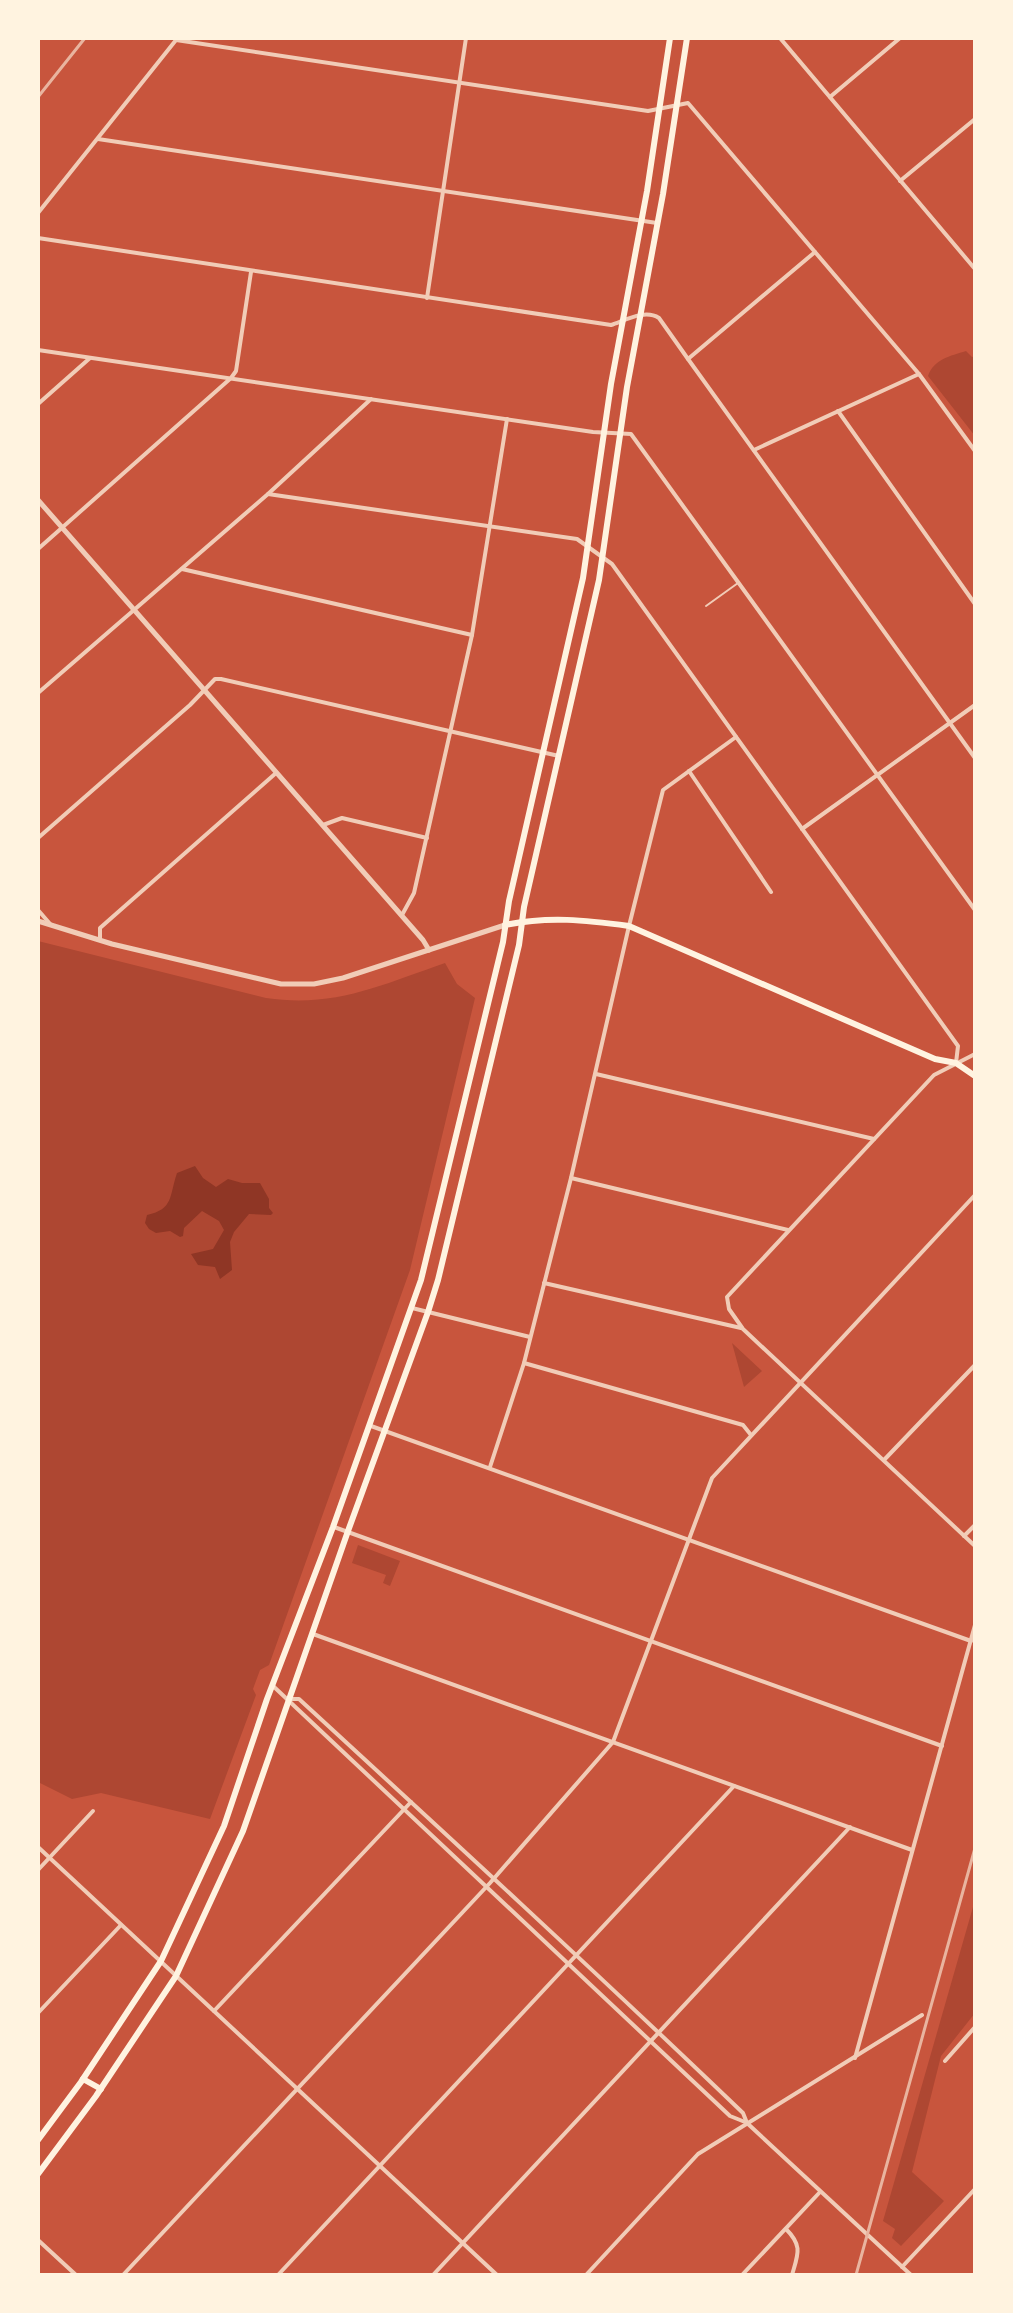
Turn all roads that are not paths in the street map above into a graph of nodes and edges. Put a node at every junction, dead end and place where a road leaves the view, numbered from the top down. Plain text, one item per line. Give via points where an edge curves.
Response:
1 (466, 38) edge
2 (670, 38) edge
3 (687, 38) edge
4 (780, 38) edge
5 (900, 38) edge
6 (177, 39) edge
7 (459, 83) junction
8 (830, 97) junction
9 (677, 105) junction
10 (660, 108) junction
11 (975, 119) edge
12 (98, 139) junction
13 (900, 181) junction
14 (443, 190) junction
15 (38, 213) edge
16 (642, 220) junction
17 (658, 224) junction
18 (38, 238) edge
19 (815, 252) junction
20 (974, 264) edge
21 (251, 272) junction
22 (427, 298) junction
23 (640, 315) junction
24 (623, 321) junction
25 (38, 350) edge
26 (90, 357) junction
27 (688, 359) junction
28 (919, 374) junction
29 (231, 378) junction
30 (371, 399) junction
31 (38, 404) edge
32 (838, 411) junction
33 (507, 419) junction
34 (604, 433) junction
35 (620, 433) junction
36 (754, 450) junction
37 (975, 451) edge
38 (268, 494) junction
39 (38, 500) edge
40 (491, 527) junction
41 (62, 528) junction
42 (588, 547) junction
43 (38, 549) edge
44 (602, 557) junction
45 (181, 569) junction
46 (739, 582) junction
47 (975, 604) edge
48 (706, 606) dead end
49 (133, 609) junction
50 (472, 635) junction
51 (203, 689) junction
52 (38, 693) edge
53 (975, 705) edge
54 (950, 723) junction
55 (451, 732) junction
56 (736, 737) junction
57 (543, 753) junction
58 (559, 756) junction
59 (975, 758) edge
60 (689, 771) junction
61 (277, 773) junction
62 (878, 775) junction
63 (323, 825) junction
64 (802, 829) junction
65 (38, 838) edge
66 (427, 838) junction
67 (771, 892) dead end
68 (38, 910) edge
69 (975, 910) edge
70 (402, 915) junction
71 (38, 921) edge
72 (522, 921) junction
73 (51, 925) junction
74 (505, 925) junction
75 (629, 926) junction
76 (100, 939) junction
77 (429, 950) junction
78 (975, 1054) edge
79 (956, 1063) junction
80 (595, 1073) junction
81 (975, 1076) edge
82 (874, 1139) junction
83 (571, 1178) junction
84 (975, 1195) edge
85 (788, 1230) junction
86 (544, 1283) junction
87 (412, 1308) junction
88 (428, 1312) junction
89 (743, 1329) junction
90 (530, 1337) junction
91 (524, 1363) junction
92 (975, 1365) edge
93 (801, 1382) junction
94 (370, 1425) junction
95 (386, 1429) junction
96 (751, 1435) junction
97 (884, 1460) junction
98 (490, 1467) junction
99 (975, 1525) edge
100 (333, 1527) junction
101 (348, 1531) junction
102 (964, 1536) junction
103 (688, 1539) junction
104 (975, 1546) edge
105 (975, 1625) edge
106 (313, 1634) junction
107 (652, 1641) junction
108 (971, 1641) junction
109 (272, 1685) junction
110 (289, 1699) junction
111 (613, 1742) junction
112 (942, 1746) junction
113 (734, 1786) junction
114 (411, 1802) junction
115 (403, 1810) junction
116 (93, 1811) dead end
117 (850, 1827) junction
118 (38, 1847) edge
119 (912, 1850) junction
120 (50, 1857) junction
121 (38, 1870) edge
122 (493, 1878) junction
123 (485, 1887) junction
124 (121, 1925) junction
125 (576, 1955) junction
126 (161, 1961) junction
127 (568, 1964) junction
128 (176, 1976) junction
129 (214, 2011) junction
130 (38, 2013) edge
131 (922, 2015) dead end
132 (975, 2027) edge
133 (659, 2032) junction
134 (651, 2041) junction
135 (855, 2058) junction
136 (945, 2061) dead end
137 (83, 2079) junction
138 (101, 2089) junction
139 (298, 2090) junction
140 (747, 2123) junction
141 (38, 2140) edge
142 (380, 2166) junction
143 (38, 2174) edge
144 (975, 2189) edge
145 (821, 2191) junction
146 (786, 2229) junction
147 (38, 2240) edge
148 (462, 2243) junction
149 (902, 2267) junction
150 (76, 2275) edge
151 (123, 2275) edge
152 (278, 2275) edge
153 (433, 2275) edge
154 (497, 2275) edge
155 (586, 2275) edge
156 (742, 2275) edge
157 (792, 2275) edge
158 (911, 2275) edge

1 - 7 street
2 - 10 main road
3 - 9 main road
4 - 8 street
5 - 8 street
6 - 7 street
6 - 12 street
7 - 10 street via 648,111
7 - 14 street
8 - 13 street
9 - 10 street
9 - 17 main road
9 - 19 street via 688,103
10 - 16 main road
11 - 13 street
12 - 14 street
12 - 15 street
13 - 20 street
14 - 16 street
14 - 22 street
16 - 17 street
16 - 24 main road
17 - 23 main road
18 - 21 street
19 - 27 street
19 - 28 street
21 - 22 street
21 - 29 street
22 - 24 street via 611,325
23 - 24 street
23 - 27 street via 659,318
23 - 35 main road
24 - 34 main road
25 - 26 street
26 - 29 street
26 - 31 street
27 - 36 street
28 - 32 street
28 - 37 street
29 - 30 street
29 - 41 street
30 - 33 street
30 - 38 street
32 - 36 street
32 - 47 street
33 - 34 street
33 - 40 street
34 - 35 street
34 - 42 main road
35 - 44 main road
35 - 46 street via 638,441
36 - 54 street
38 - 40 street
38 - 45 street
39 - 41 street
40 - 42 street via 577,539
40 - 50 street
41 - 43 street
41 - 49 street
42 - 44 street
42 - 57 main road
44 - 56 street
44 - 58 main road
45 - 49 street
45 - 50 street
46 - 48 lane
46 - 62 street
49 - 51 street
49 - 52 street
50 - 55 street
51 - 55 street via 221,679
51 - 61 street
51 - 65 street
53 - 54 street
54 - 59 street
54 - 62 street
55 - 57 street
55 - 66 street
56 - 60 street
56 - 64 street
57 - 58 street
57 - 74 main road
58 - 72 main road
60 - 67 street
60 - 75 street via 663,790
61 - 63 street
61 - 76 street via 100,928
62 - 64 street
62 - 69 street
63 - 66 street via 342,818
63 - 70 street
64 - 79 street via 958,1046
66 - 70 street via 414,893
68 - 73 street
70 - 77 street
71 - 73 street
72 - 74 main road
72 - 75 main road
72 - 88 main road
73 - 76 street
74 - 77 street
74 - 87 main road
75 - 79 main road via 935,1059
75 - 80 street
76 - 77 street via 281,984 343,978
78 - 79 street
79 - 81 main road
79 - 82 street via 934,1075
80 - 82 street
80 - 83 street
82 - 85 street
83 - 85 street
83 - 86 street
84 - 93 street
85 - 89 street via 727,1297
86 - 89 street
86 - 90 street
87 - 88 street
87 - 94 main road
88 - 90 street
88 - 95 main road
89 - 93 street
90 - 91 street
91 - 96 street via 743,1425
91 - 98 street
92 - 97 street
93 - 96 street
93 - 97 street
94 - 95 street
94 - 100 main road
95 - 98 street
95 - 101 main road
96 - 103 street via 712,1478
97 - 102 street
98 - 103 street
99 - 102 street
100 - 101 street
100 - 109 main road
101 - 106 main road
101 - 107 street
102 - 104 street
103 - 107 street
103 - 108 street
105 - 108 street
106 - 110 main road
106 - 111 street
107 - 111 street
107 - 112 street
108 - 112 street
109 - 110 street
109 - 126 main road via 224,1826
110 - 114 street via 299,1699
110 - 115 street
110 - 128 main road via 243,1831
111 - 113 street
111 - 122 street
112 - 119 street
113 - 117 street
113 - 125 street
114 - 115 street
114 - 122 street
115 - 123 street
115 - 129 street
116 - 120 street
117 - 119 street
117 - 133 street
118 - 120 street
119 - 135 street
120 - 121 street
120 - 124 street
122 - 123 street
122 - 125 street
123 - 127 street
123 - 139 street
124 - 126 street
124 - 130 street
125 - 127 street
125 - 133 street
126 - 128 street
126 - 137 main road
127 - 134 street
127 - 142 street
128 - 129 street
128 - 138 main road
129 - 139 street
131 - 135 street
132 - 136 street
133 - 134 street
133 - 140 street via 743,2113
134 - 140 street via 730,2116
134 - 148 street
135 - 140 street
137 - 138 main road
137 - 141 main road
138 - 143 main road
139 - 142 street
139 - 151 street
140 - 145 street
140 - 155 street via 698,2154
142 - 148 street
142 - 152 street
144 - 149 street
145 - 146 street
145 - 149 street
146 - 156 street
146 - 157 street via 799,2250
147 - 150 street
148 - 153 street
148 - 154 street
149 - 158 street

